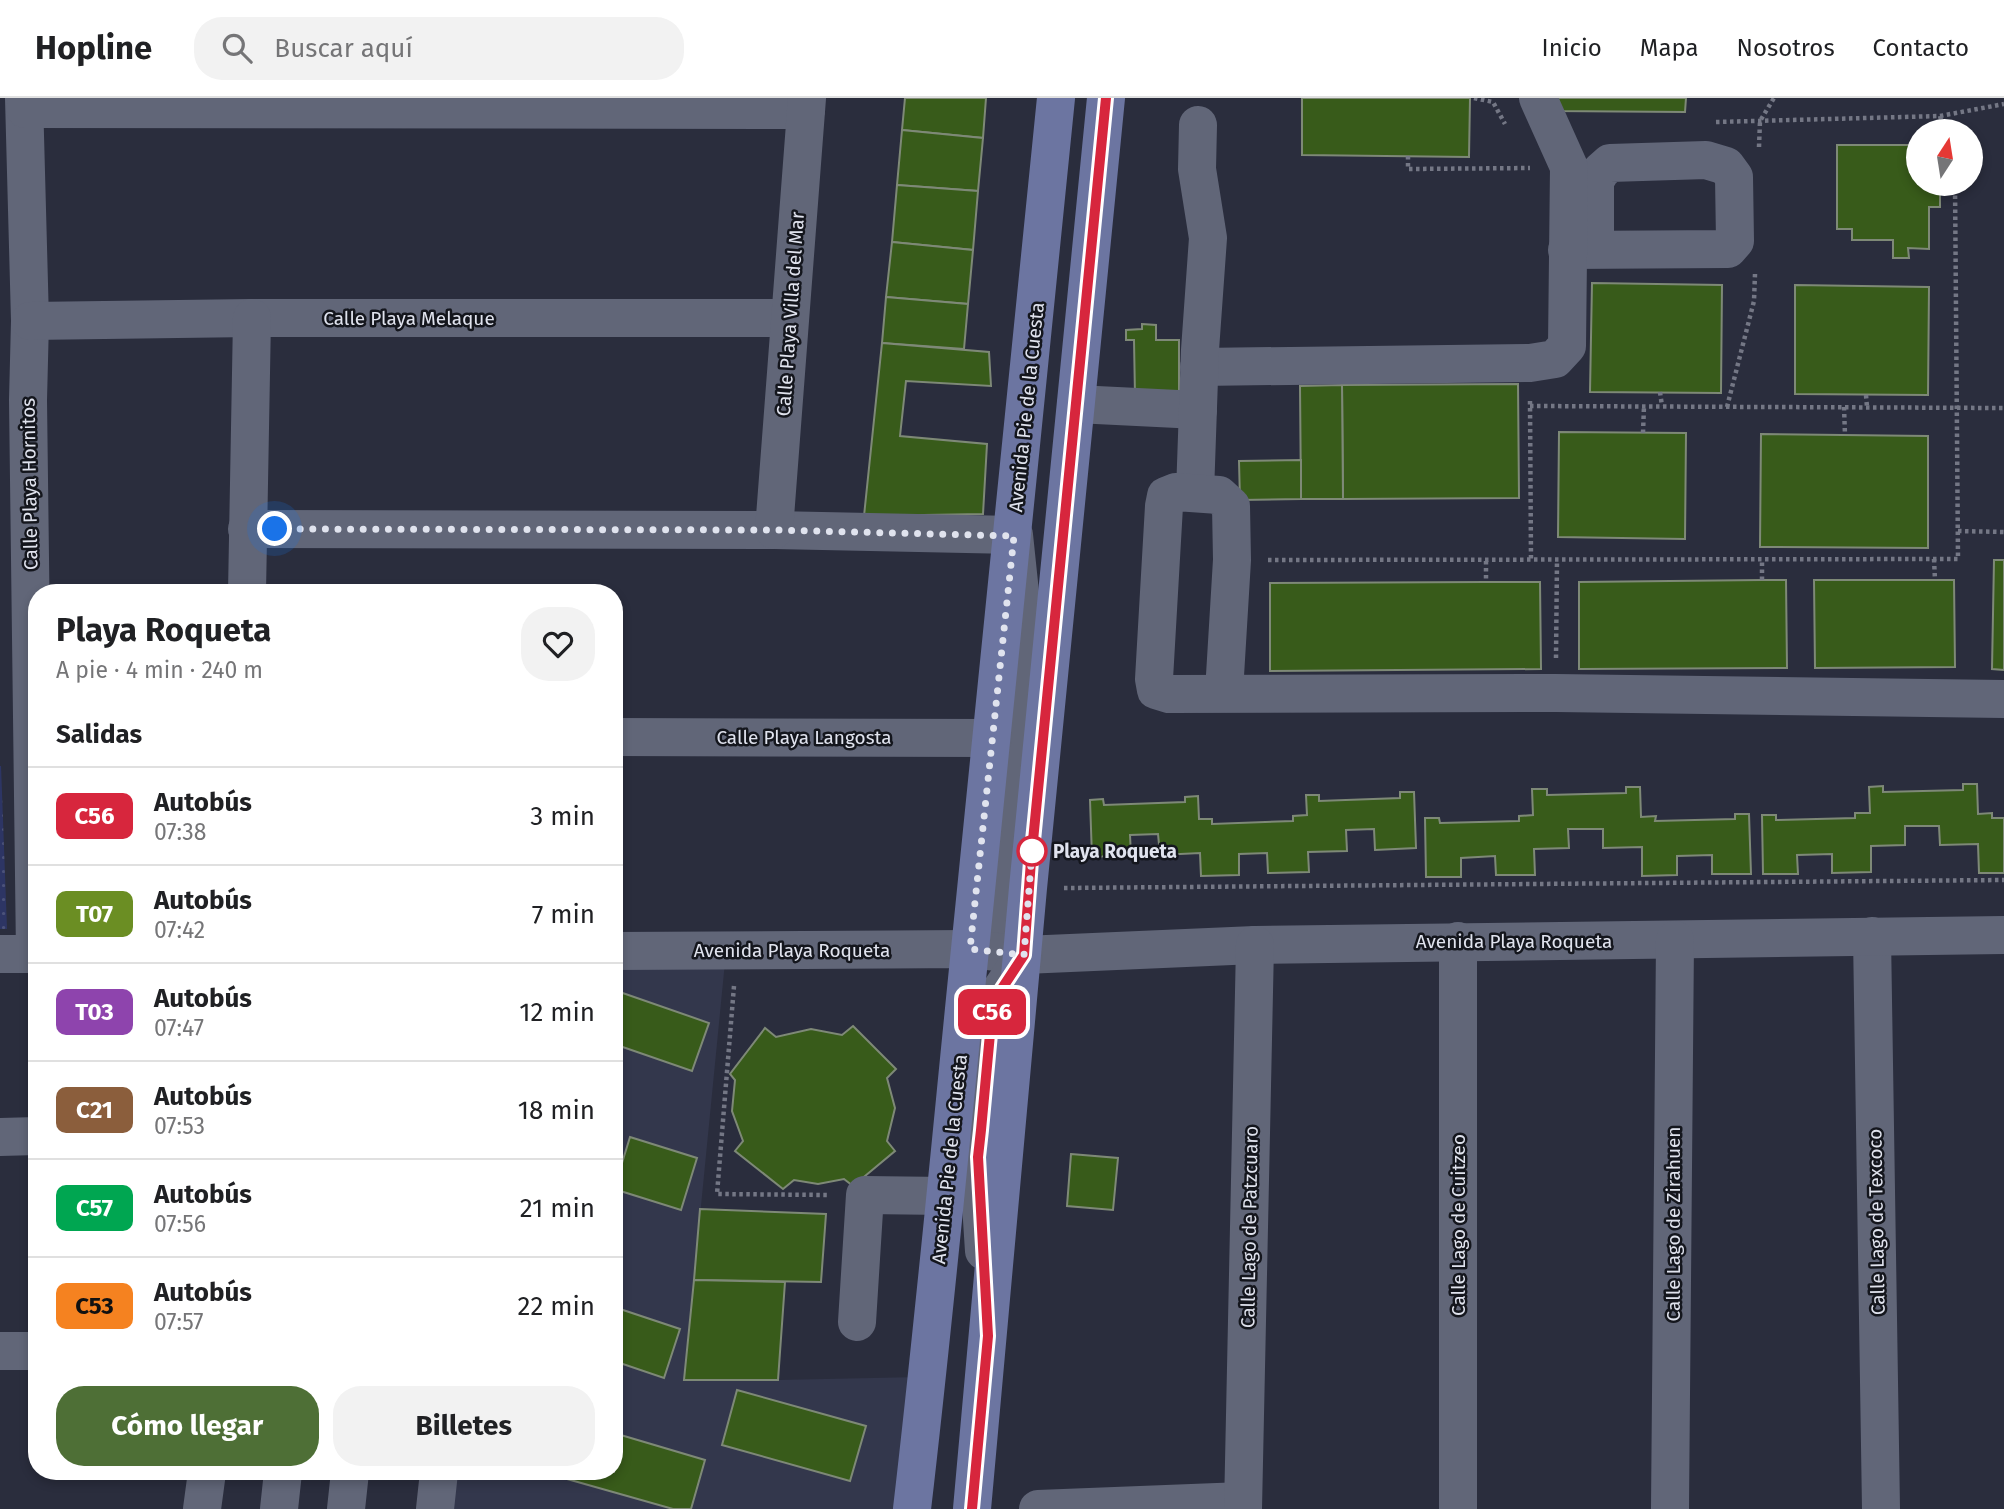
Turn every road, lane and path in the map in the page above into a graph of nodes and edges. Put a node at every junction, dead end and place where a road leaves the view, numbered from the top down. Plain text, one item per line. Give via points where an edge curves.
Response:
1 (1056, 98) edge
2 (1106, 98) edge
3 (1538, 98) edge
4 (24, 103) edge
5 (807, 104) edge
6 (1940, 116) dead end
7 (1941, 119) edge
8 (1198, 125) dead end
9 (1408, 156) dead end
10 (1531, 167) dead end
11 (1955, 196) edge
12 (252, 318) junction
13 (789, 318) junction
14 (30, 321) junction
15 (1199, 367) junction
16 (1660, 393) dead end
17 (1866, 395) dead end
18 (1076, 404) junction
19 (1531, 406) dead end
20 (1644, 406) junction
21 (1662, 406) junction
22 (1844, 407) junction
23 (1867, 407) junction
24 (1955, 407) junction
25 (2004, 408) edge
26 (1198, 410) junction
27 (1643, 433) dead end
28 (1844, 435) dead end
29 (1195, 493) junction
30 (247, 529) junction
31 (774, 530) junction
32 (1958, 531) junction
33 (2004, 531) edge
34 (15, 533) edge
35 (1014, 536) junction
36 (1762, 559) junction
37 (1934, 559) junction
38 (1232, 560) junction
39 (1557, 560) junction
40 (1486, 561) junction
41 (1762, 580) dead end
42 (1935, 580) dead end
43 (1486, 582) dead end
44 (247, 584) edge
45 (1224, 692) junction
46 (1556, 694) junction
47 (2004, 699) edge
48 (623, 737) edge
49 (993, 738) junction
50 (16, 750) edge
51 (2004, 880) edge
52 (1028, 888) junction
53 (2004, 935) edge
54 (1872, 936) junction
55 (1675, 940) junction
56 (1458, 941) junction
57 (1255, 945) junction
58 (970, 949) junction
59 (737, 950) junction
60 (623, 951) edge
61 (24, 954) edge
62 (1024, 955) junction
63 (28, 1136) edge
64 (0, 1137) edge
65 (864, 1195) junction
66 (946, 1196) junction
67 (856, 1322) dead end
68 (0, 1351) edge
69 (28, 1351) edge
70 (206, 1480) edge
71 (282, 1480) edge
72 (349, 1480) edge
73 (438, 1480) edge
74 (1243, 1505) edge
75 (1133, 1507) edge
76 (202, 1509) edge
77 (279, 1509) edge
78 (346, 1509) edge
79 (435, 1509) edge
80 (912, 1509) edge
81 (972, 1509) edge
82 (1038, 1509) edge
83 (1458, 1509) edge
84 (1671, 1509) edge
85 (1881, 1509) edge

1 - 35 main road, Avenida Pie de la Cuesta
2 - 18 main road
3 - 15 street via 1569,167 1581,249 1567,346 1555,359
4 - 5 street
4 - 14 street, Calle Playa Hornitos
5 - 13 street, Calle Playa Villa del Mar
6 - 7 path
8 - 15 street via 1197,169 1208,238
9 - 10 path via 1408,169
11 - 24 path
12 - 13 street, Calle Playa Melaque
12 - 14 street, Calle Playa Melaque
12 - 30 street
13 - 31 street, Calle Playa Villa del Mar
14 - 34 street, Calle Playa Hornitos
15 - 26 street
16 - 21 path
17 - 23 path
18 - 26 street
18 - 52 main road
19 - 20 path
20 - 21 path
20 - 27 path
21 - 22 path
22 - 23 path
22 - 28 path
23 - 24 path
24 - 25 path
24 - 32 path
26 - 29 street
29 - 38 street via 1219,495 1231,506
29 - 45 street via 1166,496 1154,679 1156,690 1169,694
30 - 31 street
30 - 44 street
31 - 35 street
32 - 33 path
32 - 37 path via 1958,559
34 - 50 street, Calle Playa Hornitos
35 - 49 main road, Avenida Pie de la Cuesta
35 - 58 street via 1029,679 1006,901
36 - 37 path
36 - 39 path
36 - 41 path
37 - 42 path
38 - 40 path
38 - 45 street
39 - 40 path
39 - 46 path
40 - 43 path
45 - 46 street
46 - 47 street
48 - 49 street, Calle Playa Langosta
49 - 58 main road, Avenida Pie de la Cuesta
50 - 61 street, Calle Playa Hornitos
51 - 52 path
52 - 62 main road
53 - 54 street, Avenida Playa Roqueta
54 - 55 street, Avenida Playa Roqueta
54 - 85 street, Calle Lago de Texcoco
55 - 56 street, Avenida Playa Roqueta
55 - 84 street, Calle Lago de Zirahuen
56 - 57 street, Avenida Playa Roqueta
56 - 83 street, Calle Lago de Cuitzeo
57 - 62 street, Avenida Playa Roqueta
57 - 74 street, Calle Lago de Patzcuaro
58 - 59 street, Avenida Playa Roqueta
58 - 62 street
58 - 66 main road, Avenida Pie de la Cuesta
59 - 60 street, Avenida Playa Roqueta
59 - 65 path via 716,1194
62 - 81 main road
63 - 64 street
65 - 66 street
65 - 67 street
66 - 80 main road, Avenida Pie de la Cuesta
68 - 69 street
70 - 76 street
71 - 77 street
72 - 78 street
73 - 79 street
74 - 75 street
75 - 82 street

